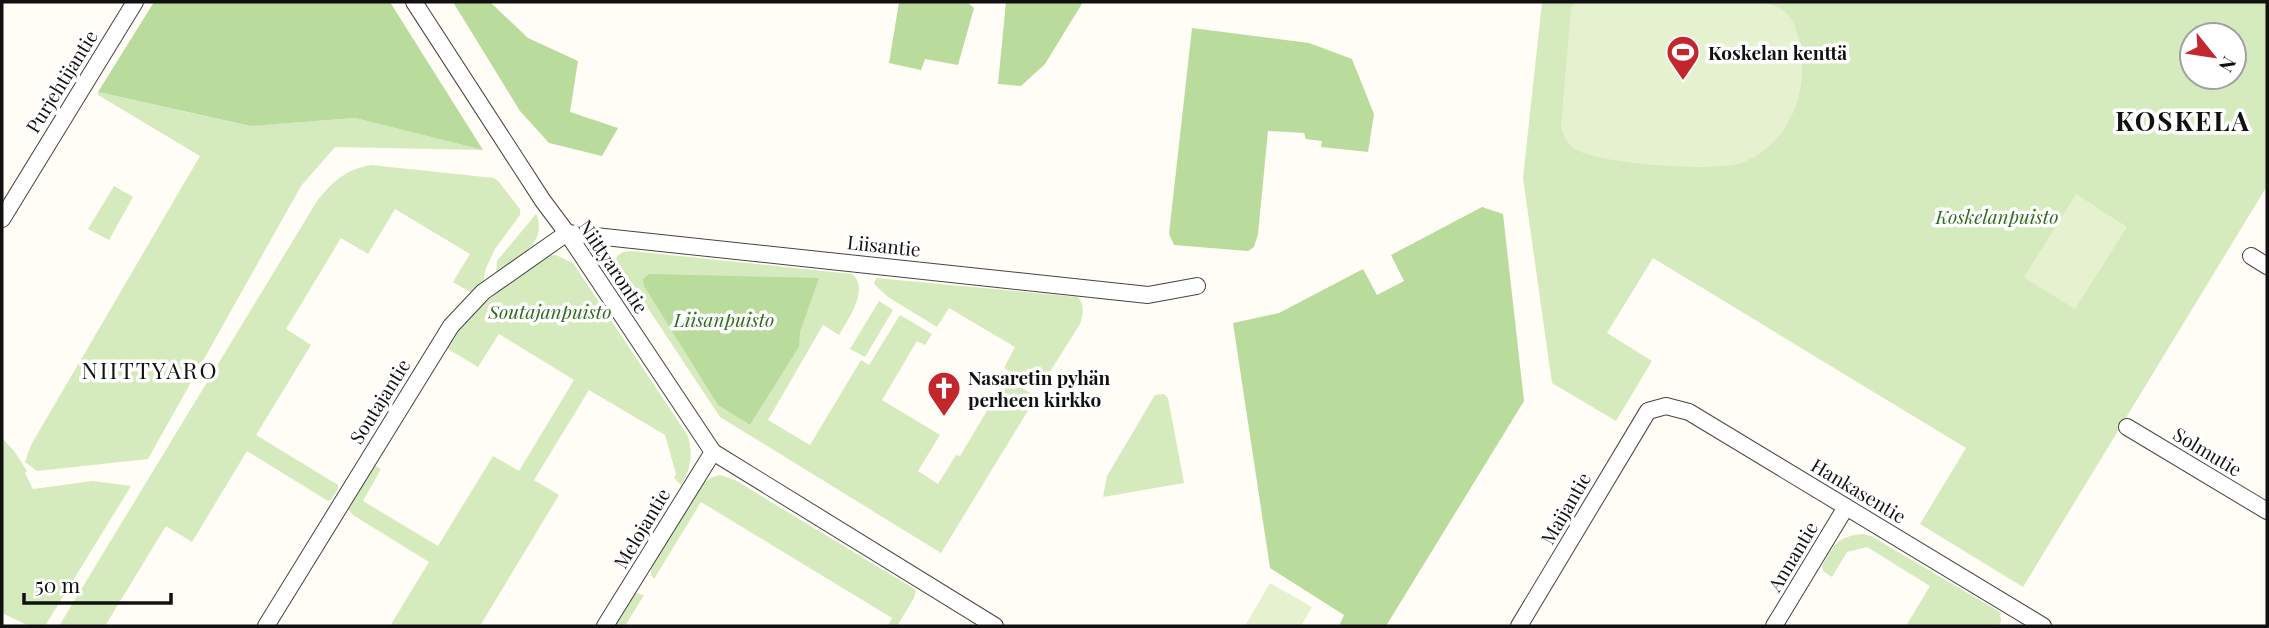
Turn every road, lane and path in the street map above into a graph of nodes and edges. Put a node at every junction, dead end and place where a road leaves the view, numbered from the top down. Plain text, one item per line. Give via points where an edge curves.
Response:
1 (135, 2) edge
2 (414, 2) edge
3 (2, 219) edge
4 (567, 233) junction
5 (2251, 256) dead end
6 (2267, 266) edge
7 (1197, 286) dead end
8 (1648, 411) joint
9 (2127, 427) dead end
10 (713, 452) junction
11 (1846, 507) junction
12 (2267, 511) edge
13 (266, 626) edge
14 (605, 626) edge
15 (995, 626) edge
16 (1519, 626) edge
17 (1774, 626) edge
18 (2043, 626) edge

1 - 3 street, Purjehtijantie
2 - 4 street, Niittyarontie
4 - 7 street, Liisantie via 1148,295
4 - 10 street, Niittyarontie
4 - 13 street, Soutajantie via 483,292 451,326
5 - 6 street
8 - 11 street, Hankasentie via 1666,406 1689,412
8 - 16 street, Maijantie
9 - 12 street, Solmutie
10 - 14 street, Melojantie
10 - 15 street, Niittyarontie
11 - 17 street, Annantie
11 - 18 street, Hankasentie

